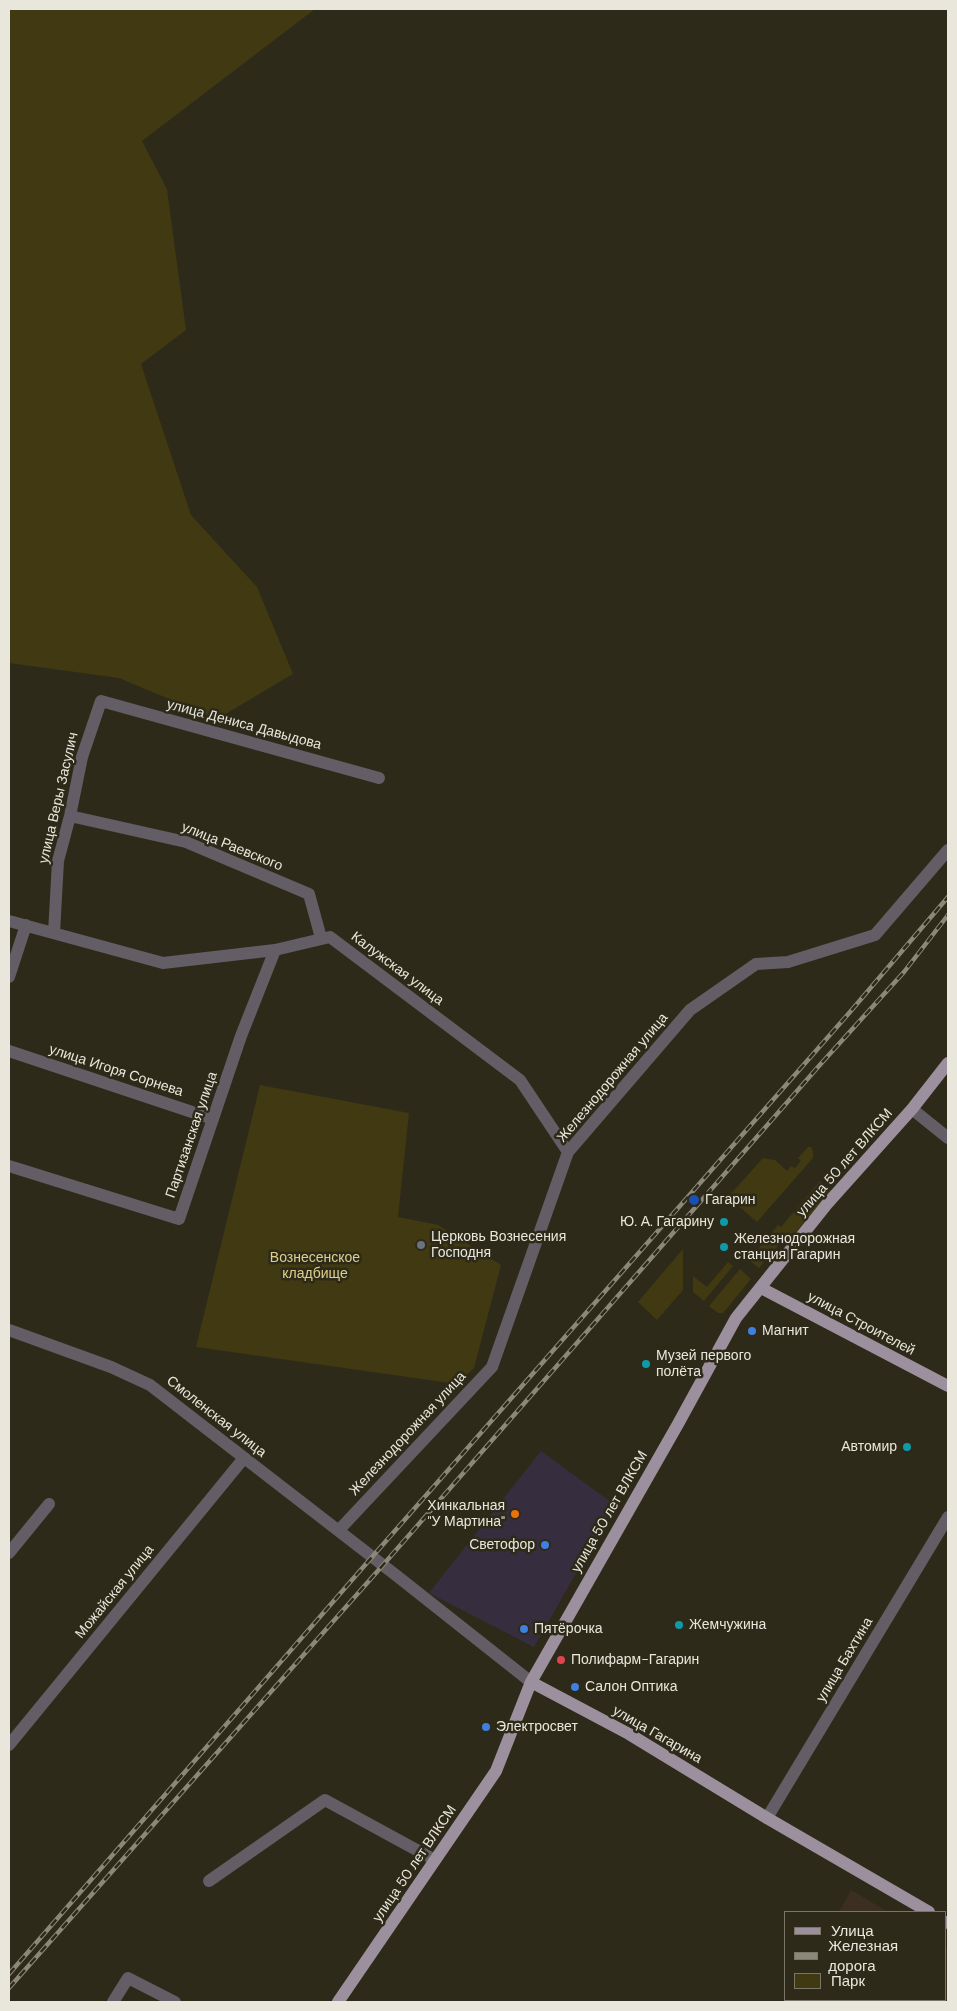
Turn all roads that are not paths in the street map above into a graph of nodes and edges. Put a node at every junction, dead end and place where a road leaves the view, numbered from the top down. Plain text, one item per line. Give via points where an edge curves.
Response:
1 (101, 701) joint
2 (379, 778) dead end
3 (70, 816) junction
4 (948, 850) edge
5 (9, 920) edge
6 (26, 925) junction
7 (54, 933) junction
8 (321, 938) junction
9 (276, 950) junction
10 (9, 977) edge
11 (9, 1051) edge
12 (948, 1063) edge
13 (912, 1109) junction
14 (213, 1119) junction
15 (948, 1138) edge
16 (568, 1152) junction
17 (9, 1166) edge
18 (761, 1288) junction
19 (9, 1330) edge
20 (948, 1386) edge
21 (244, 1458) junction
22 (48, 1504) dead end
23 (948, 1517) edge
24 (339, 1530) junction
25 (9, 1554) edge
26 (383, 1565) joint
27 (531, 1682) junction
28 (9, 1744) edge
29 (767, 1818) junction
30 (435, 1860) junction
31 (209, 1880) dead end
32 (927, 1911) edge
33 (113, 2002) edge
34 (175, 2002) edge
35 (338, 2002) edge

1 - 2 street, улица Дениса Давыдова
1 - 3 street, улица Веры Засулич via 82,757
3 - 7 street, улица Веры Засулич via 58,861
3 - 8 street, улица Раевского via 186,842 309,894
4 - 16 street, Железнодорожная улица via 875,935 788,962 756,964 690,1010
5 - 6 street
6 - 7 street
6 - 10 street
7 - 9 street via 163,963
8 - 9 street
8 - 16 street, Калужская улица via 330,937 520,1080
9 - 14 street, Партизанская улица via 241,1036
11 - 14 street, улица Игоря Сорнева
12 - 13 main road, улица 50 лет ВЛКСМ
13 - 15 street
13 - 18 main road, улица 50 лет ВЛКСМ via 827,1204
14 - 17 street, Партизанская улица via 179,1219
16 - 24 street, Железнодорожная улица via 492,1367
18 - 20 main road, улица Строителей
18 - 27 main road, улица 50 лет ВЛКСМ via 736,1318
19 - 21 street, Смоленская улица via 150,1385
21 - 24 street, Смоленская улица
21 - 28 street, Можайская улица
22 - 25 street
23 - 29 street, улица Бахтина
24 - 26 street, Смоленская улица
26 - 27 street, улица Гагарина
27 - 29 main road, улица Гагарина via 629,1734
27 - 30 main road, улица 50 лет ВЛКСМ via 496,1771
29 - 32 main road, улица Гагарина
30 - 31 street via 324,1800
30 - 35 main road, улица 50 лет ВЛКСМ
33 - 34 street via 128,1978

